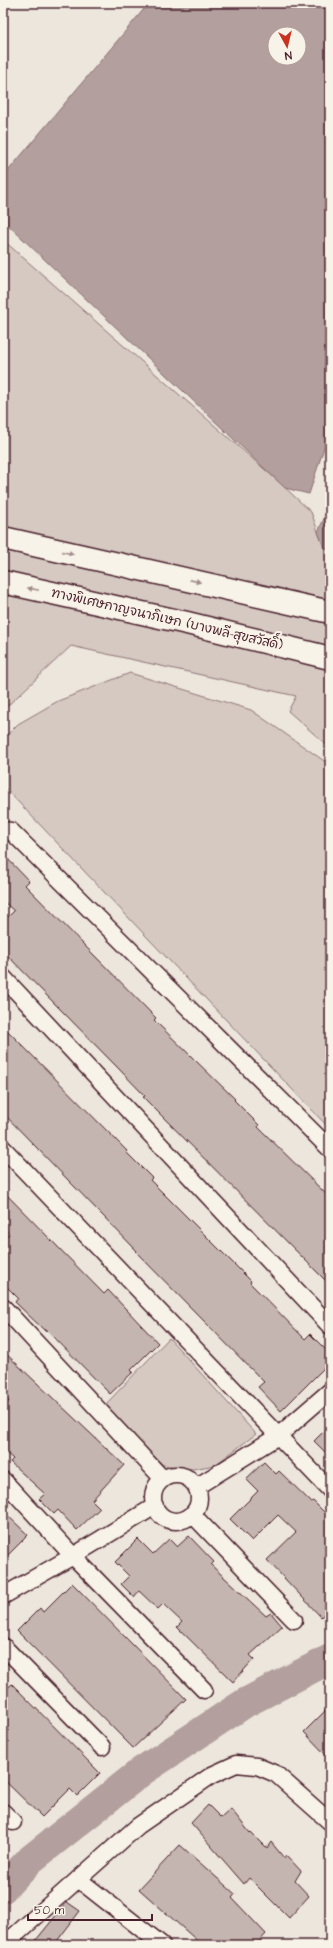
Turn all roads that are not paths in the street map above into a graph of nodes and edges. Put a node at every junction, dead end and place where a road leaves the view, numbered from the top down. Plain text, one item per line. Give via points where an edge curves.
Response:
1 (3, 538) edge
2 (3, 582) edge
3 (330, 612) edge
4 (330, 658) edge
5 (3, 830) edge
6 (3, 977) edge
7 (3, 1148) edge
8 (330, 1149) edge
9 (3, 1307) edge
10 (330, 1326) edge
11 (330, 1391) edge
12 (278, 1436) junction
13 (163, 1479) junction
14 (3, 1480) edge
15 (196, 1487) junction
16 (330, 1490) edge
17 (154, 1506) junction
18 (192, 1514) junction
19 (73, 1556) junction
20 (3, 1596) edge
21 (294, 1620) dead end
22 (3, 1646) edge
23 (204, 1690) dead end
24 (102, 1747) dead end
25 (330, 1822) edge
26 (78, 1879) junction
27 (4, 1945) edge
28 (162, 1945) edge

1 -> 3 highway
4 -> 2 highway, ทางพิเศษกาญจนาภิเษก (บางพลี-สุขสวัสดิ์)
5 - 8 street via 11,831
6 - 10 street
7 - 12 street
9 - 13 street
11 - 12 street
12 - 15 street
12 - 16 street
13 - 15 street via 177,1475 191,1481
13 - 17 street via 154,1491
14 - 19 street
15 - 18 street via 198,1501
17 - 18 street via 158,1513 171,1520 178,1521
17 - 19 street
18 - 21 street
19 - 20 street
19 - 23 street
22 - 24 street
25 - 26 street via 276,1774 257,1766 236,1764 212,1774 138,1826
26 - 27 street
26 - 28 street

